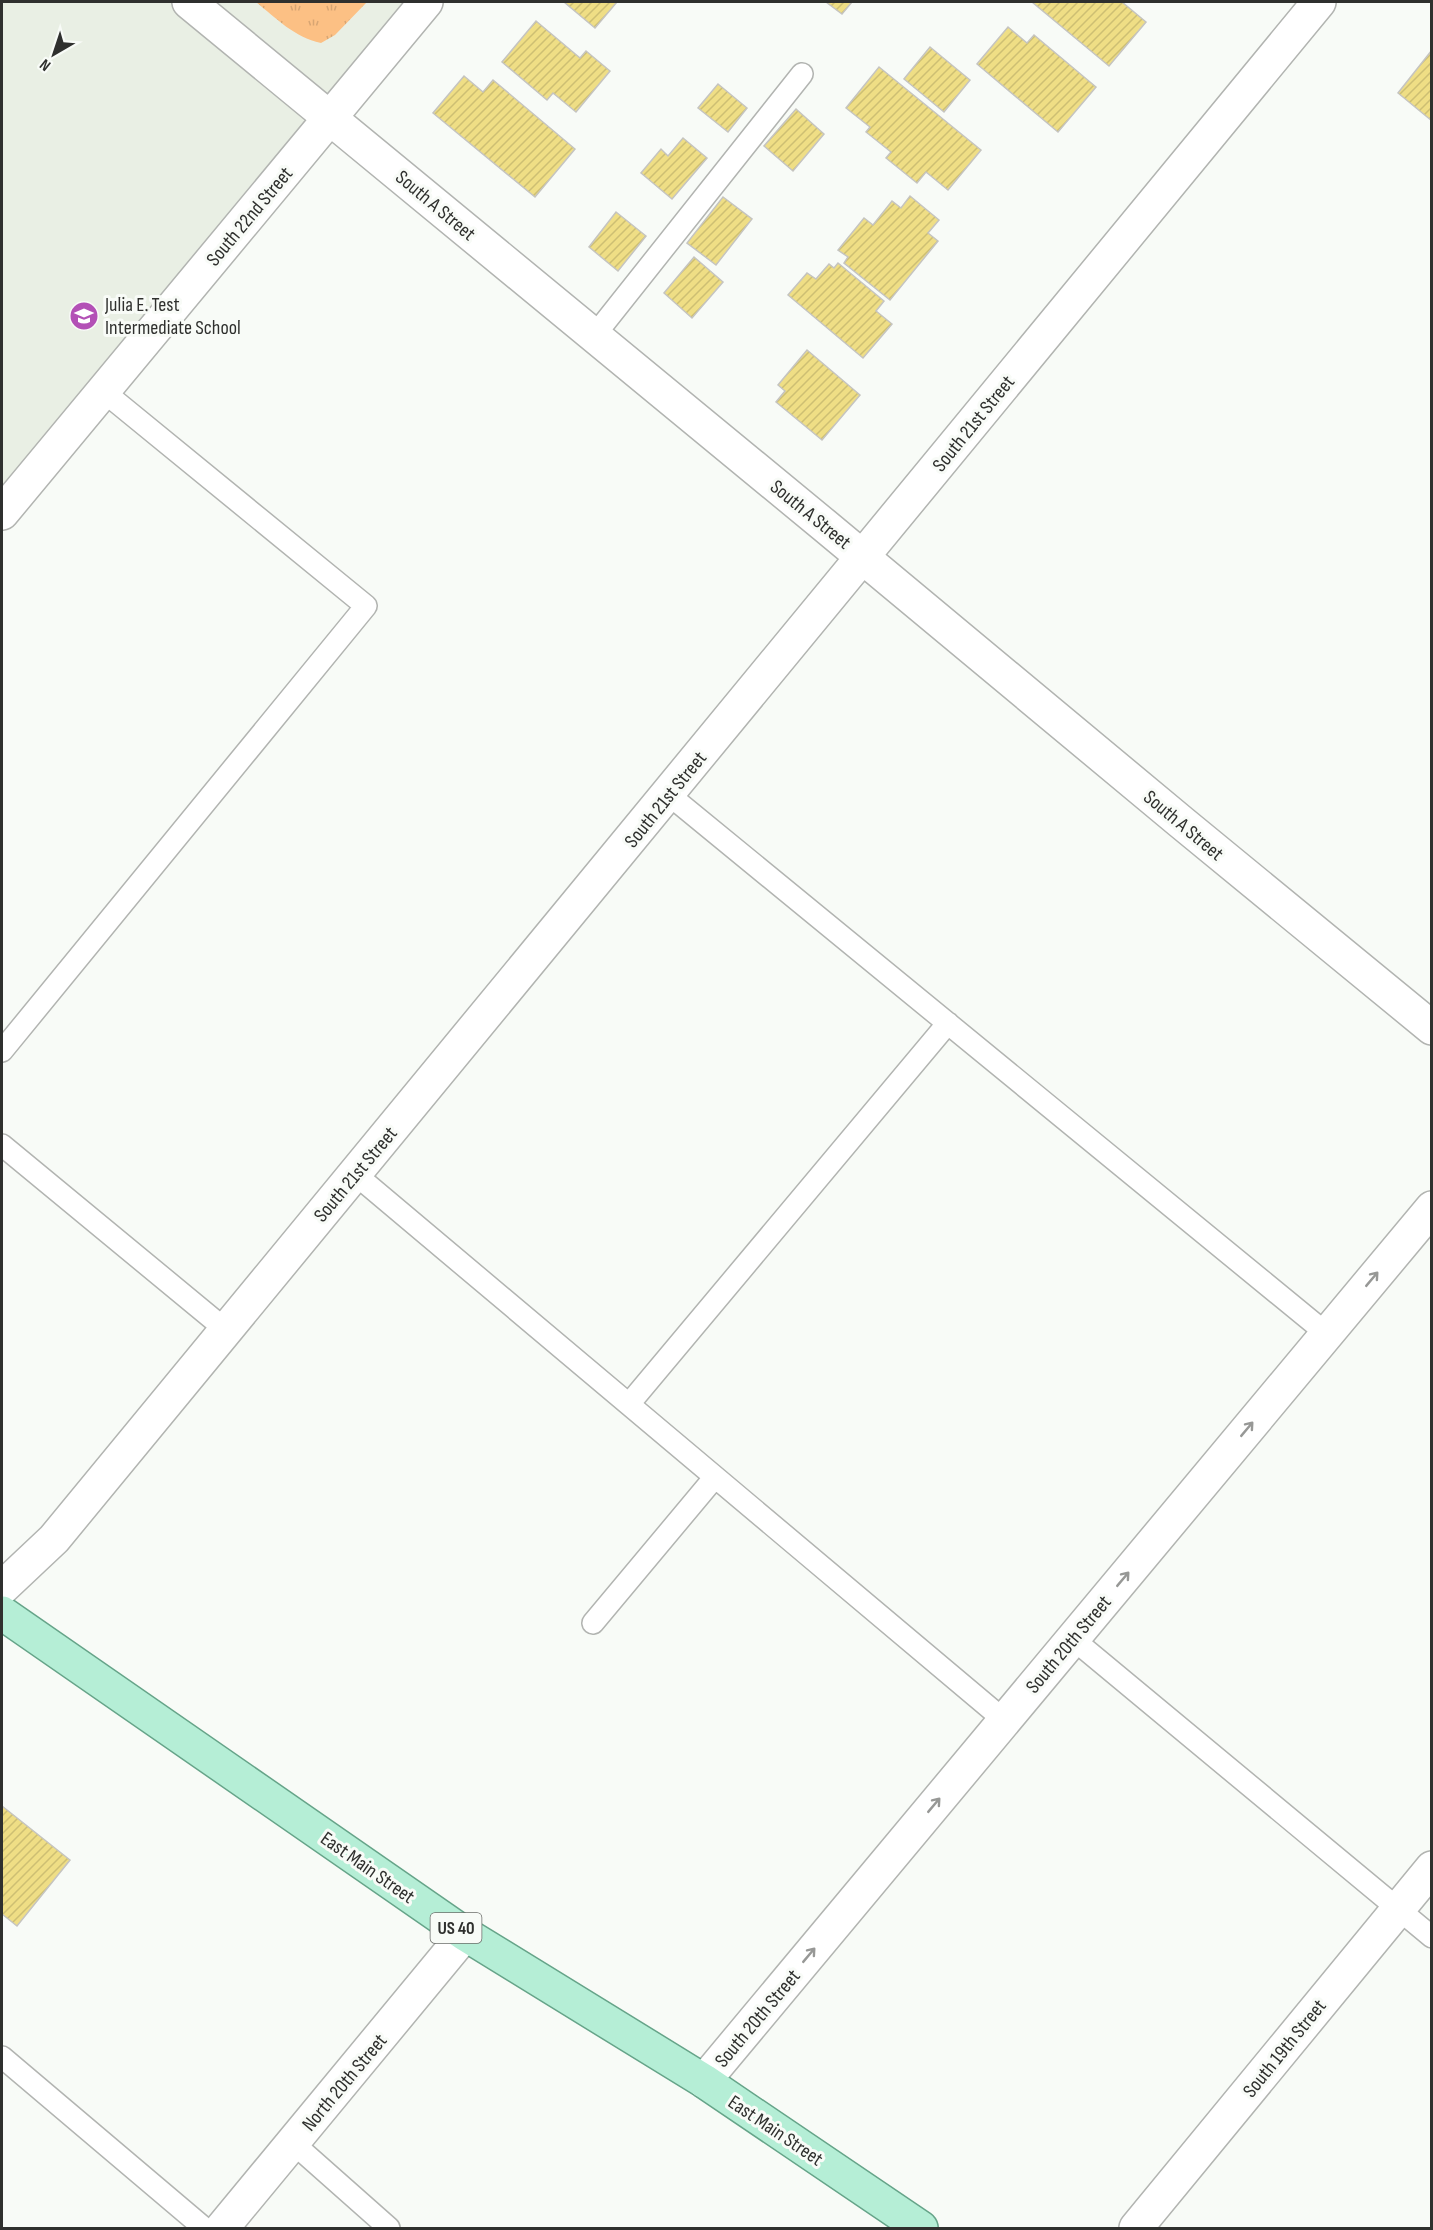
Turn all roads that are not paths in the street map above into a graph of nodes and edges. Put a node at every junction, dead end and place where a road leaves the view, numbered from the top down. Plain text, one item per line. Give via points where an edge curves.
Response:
1 (189, 2) edge
2 (426, 2) edge
3 (1319, 2) edge
4 (802, 74) dead end
5 (330, 118) junction
6 (594, 336) junction
7 (103, 391) junction
8 (2, 513) edge
9 (863, 557) junction
10 (668, 794) junction
11 (948, 1023) junction
12 (1431, 1028) edge
13 (2, 1051) edge
14 (2, 1145) edge
15 (355, 1174) junction
16 (1431, 1208) edge
17 (226, 1330) junction
18 (1326, 1334) junction
19 (629, 1404) junction
20 (715, 1477) junction
21 (2, 1588) edge
22 (2, 1613) edge
23 (593, 1623) dead end
24 (1073, 1638) junction
25 (1004, 1720) junction
26 (1431, 1868) edge
27 (1398, 1909) junction
28 (465, 1934) junction
29 (1431, 1937) edge
30 (2, 2057) edge
31 (704, 2081) junction
32 (293, 2143) junction
33 (204, 2229) edge
34 (222, 2229) edge
35 (389, 2229) edge
36 (921, 2229) edge
37 (1136, 2229) edge

1 - 5 street, South A Street
2 - 5 street, South 22nd Street
3 - 9 street, South 21st Street
4 - 6 lane
5 - 6 street, South A Street
5 - 7 street, South 22nd Street
6 - 9 street, South A Street
7 - 8 street, South 22nd Street
7 - 13 lane via 366,606
9 - 10 street, South 21st Street
9 - 12 street, South A Street
10 - 11 lane
10 - 15 street, South 21st Street
11 - 18 lane
11 - 19 lane
14 - 17 lane
15 - 17 street, South 21st Street
15 - 19 lane
18 -> 16 street, South 20th Street
17 - 21 street, South 21st Street via 54,1539
24 -> 18 street, South 20th Street
19 - 20 lane
20 - 23 lane
20 - 25 lane
22 - 28 main road, East Main Street / US 40
24 - 25 street, South 20th Street
24 - 27 lane
31 -> 25 street, South 20th Street
26 - 27 street, South 19th Street
27 - 29 lane
27 - 37 street, South 19th Street
28 - 31 main road, East Main Street / US 40
28 - 32 street, North 20th Street
30 - 33 lane
31 - 36 main road, East Main Street / US 40
32 - 34 street, North 20th Street
32 - 35 lane

